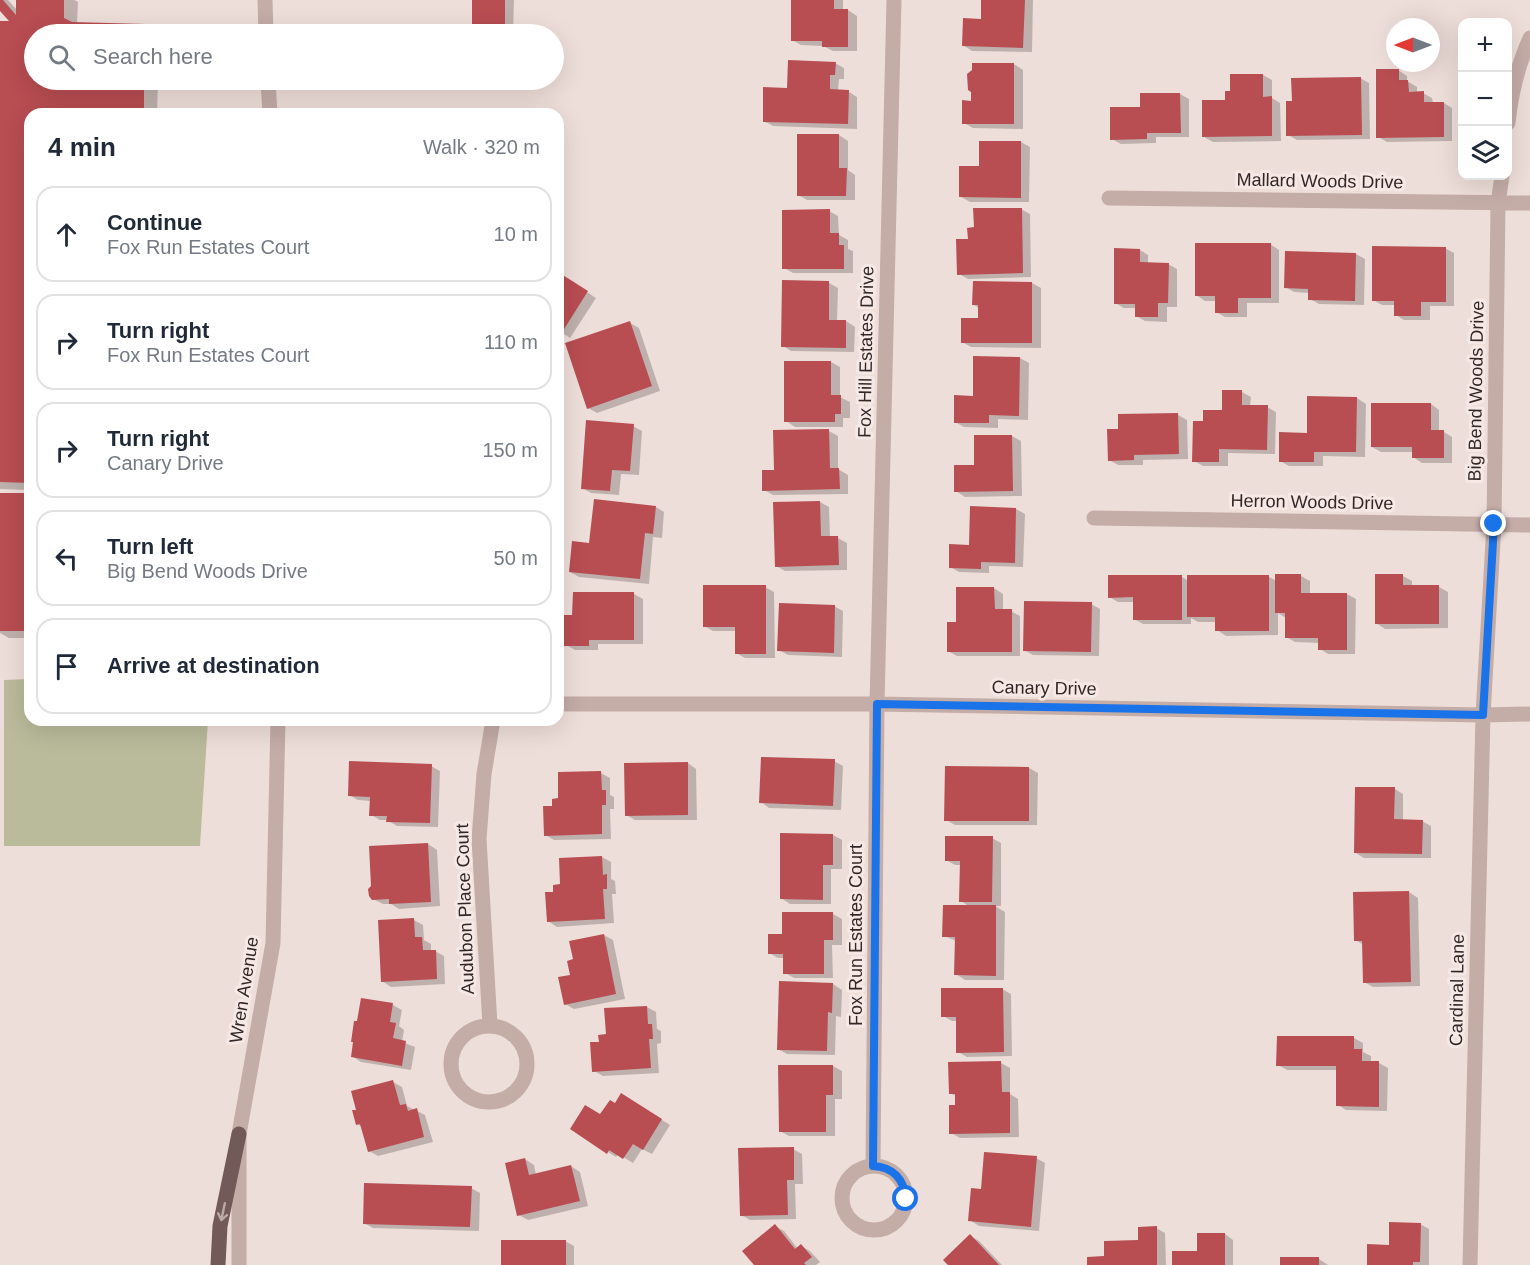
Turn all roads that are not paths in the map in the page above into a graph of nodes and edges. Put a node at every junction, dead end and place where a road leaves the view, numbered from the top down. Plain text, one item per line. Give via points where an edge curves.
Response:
1 (265, 0) edge
2 (894, 0) edge
3 (266, 24) edge
4 (1530, 38) edge
5 (269, 90) edge
6 (1512, 95) edge
7 (270, 108) edge
8 (1501, 180) edge
9 (1109, 198) dead end
10 (1498, 203) junction
11 (1530, 203) edge
12 (1094, 518) dead end
13 (1494, 524) junction
14 (1530, 525) edge
15 (564, 704) edge
16 (877, 704) junction
17 (1530, 714) edge
18 (1483, 715) junction
19 (278, 726) edge
20 (492, 726) edge
21 (490, 1025) junction
22 (239, 1134) junction
23 (873, 1166) junction
24 (218, 1265) edge
25 (239, 1265) edge
26 (1470, 1265) edge

1 - 3 street
2 - 16 street, Fox Hill Estates Drive
4 - 6 street via 1520,59
5 - 7 street
8 - 10 street, Big Bend Woods Drive
9 - 10 street, Mallard Woods Drive
10 - 11 street, Mallard Woods Drive
10 - 13 street, Big Bend Woods Drive
12 - 13 street, Herron Woods Drive
13 - 14 street, Herron Woods Drive
13 - 18 street, Big Bend Woods Drive
15 - 16 street, Canary Drive
16 - 18 street, Canary Drive
16 - 23 street, Fox Run Estates Court
17 - 18 street, Canary Drive
18 - 26 street, Cardinal Lane
19 - 22 street, Wren Avenue via 273,943
20 - 21 street, Audubon Place Court via 479,839
21 - 21 street via 467,1032 451,1058 452,1072 463,1092 474,1099 495,1102 513,1094 526,1074 527,1063 519,1041 503,1028
22 -> 24 main road via 220,1226
22 - 25 street, Wren Avenue
23 - 23 street via 853,1174 842,1199 850,1220 873,1230 894,1223 902,1215 906,1199 900,1178 892,1170

